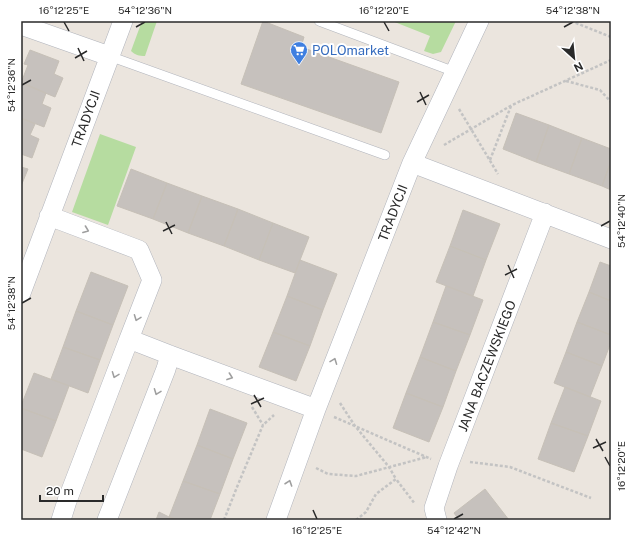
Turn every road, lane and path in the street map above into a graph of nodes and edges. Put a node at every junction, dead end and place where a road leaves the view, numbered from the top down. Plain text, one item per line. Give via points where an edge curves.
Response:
1 (123, 21) edge
2 (319, 21) edge
3 (479, 21) edge
4 (571, 21) edge
5 (21, 25) edge
6 (611, 37) edge
7 (109, 56) junction
8 (611, 60) edge
9 (455, 72) junction
10 (566, 81) junction
11 (611, 102) edge
12 (512, 105) junction
13 (457, 106) dead end
14 (471, 129) junction
15 (385, 155) dead end
16 (490, 160) junction
17 (412, 163) junction
18 (501, 179) dead end
19 (545, 213) junction
20 (49, 216) junction
21 (611, 239) edge
22 (21, 293) edge
23 (129, 339) junction
24 (170, 355) junction
25 (326, 382) junction
26 (316, 409) junction
27 (355, 426) junction
28 (427, 457) junction
29 (298, 458) junction
30 (450, 460) junction
31 (389, 467) junction
32 (396, 479) junction
33 (591, 498) dead end
34 (416, 506) dead end
35 (61, 520) edge
36 (107, 520) edge
37 (276, 520) edge
38 (356, 520) edge
39 (437, 520) edge

1 - 7 street, TRADYCJI
2 - 9 lane
3 - 9 street, TRADYCJI
4 - 6 path
5 - 7 street
7 - 15 lane
7 - 20 street, TRADYCJI
8 - 10 path
9 - 17 street, TRADYCJI
10 - 11 path via 600,90
10 - 12 path
12 - 14 path
12 - 16 path
13 - 14 path
14 - 16 path
14 - 17 path
16 - 18 path
17 - 19 street
25 -> 17 street, TRADYCJI
19 - 21 street
19 - 30 street, JANA BACZEWSKIEGO
20 - 22 street, TRADYCJI
20 -> 23 street via 139,250 152,280
23 - 24 street
23 -> 35 street
24 -> 26 street
24 -> 36 street
25 - 26 street, TRADYCJI
25 - 27 path
26 - 27 path
26 - 29 street, TRADYCJI
27 - 28 path
27 - 31 path
28 - 30 path
28 - 31 path
29 - 31 path via 328,474 356,476
37 -> 29 street, TRADYCJI
30 - 33 path via 510,467
30 - 39 street, JANA BACZEWSKIEGO via 434,508
31 - 32 path
32 - 34 path
32 - 38 path via 376,494 366,512

